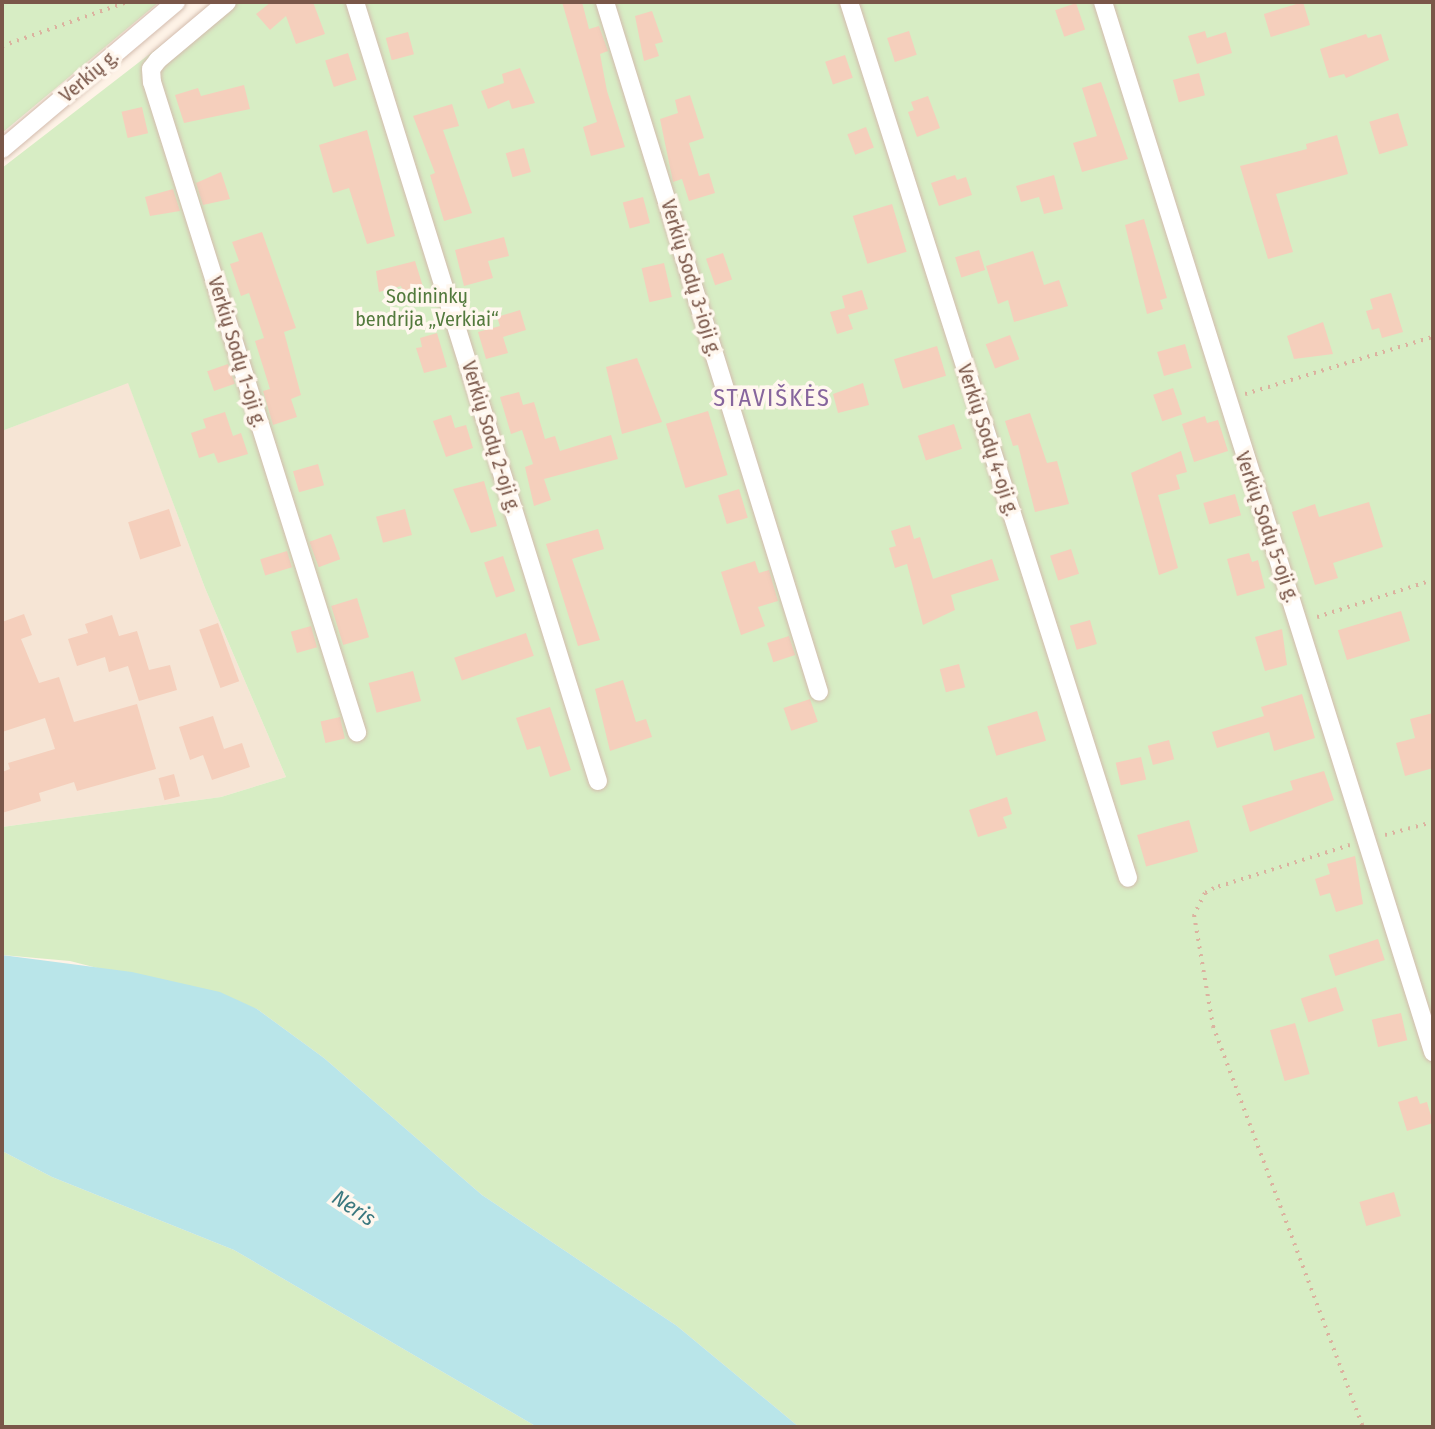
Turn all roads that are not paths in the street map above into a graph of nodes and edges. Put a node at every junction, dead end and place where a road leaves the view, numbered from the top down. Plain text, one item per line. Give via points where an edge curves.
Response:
1 (176, 2) edge
2 (227, 2) edge
3 (355, 2) edge
4 (605, 2) edge
5 (849, 2) edge
6 (1103, 2) edge
7 (2, 149) edge
8 (819, 692) dead end
9 (357, 732) dead end
10 (598, 781) dead end
11 (1128, 878) dead end
12 (1433, 1052) edge

1 - 7 street, Verkių g.
2 - 9 street, Verkių Sodų 1-oji g. via 158,60 151,69 152,82
3 - 10 street, Verkių Sodų 2-oji g.
4 - 8 street, Verkių Sodų 3-ioji g.
5 - 11 street, Verkių Sodų 4-oji g.
6 - 12 street, Verkių Sodų 5-oji g.

